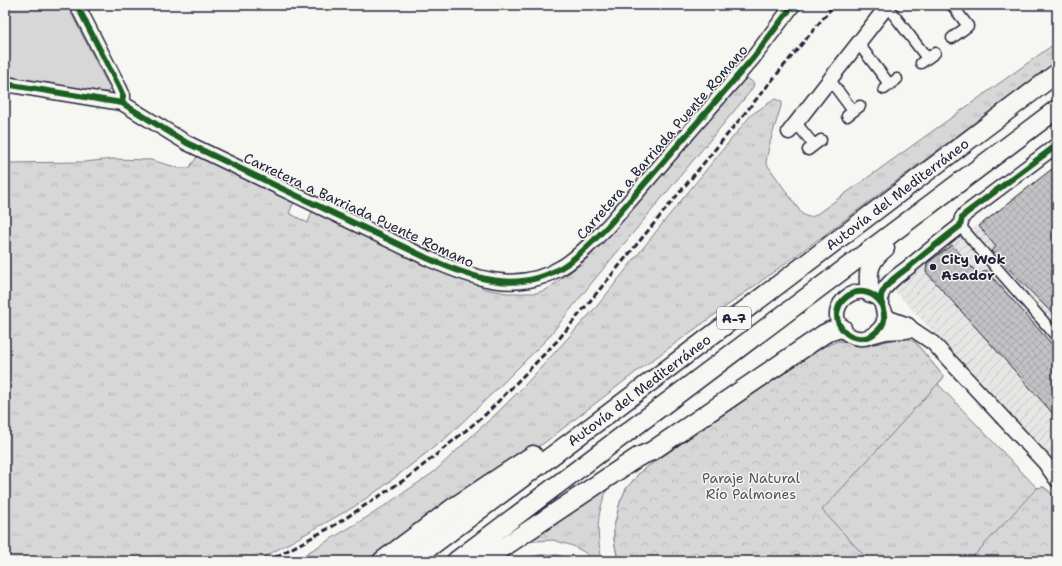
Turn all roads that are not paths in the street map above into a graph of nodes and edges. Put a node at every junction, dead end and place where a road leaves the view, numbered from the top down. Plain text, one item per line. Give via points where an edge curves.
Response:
1 (77, 5) edge
2 (793, 5) edge
3 (888, 5) edge
4 (952, 5) edge
5 (952, 38) dead end
6 (858, 43) junction
7 (928, 58) dead end
8 (1057, 73) edge
9 (830, 80) junction
10 (5, 84) edge
11 (890, 84) dead end
12 (122, 103) junction
13 (1057, 109) edge
14 (853, 111) dead end
15 (793, 127) joint
16 (814, 145) dead end
17 (1057, 145) edge
18 (934, 202) junction
19 (960, 226) junction
20 (878, 302) junction
21 (842, 328) junction
22 (912, 330) junction
23 (869, 337) junction
24 (1057, 338) edge
25 (612, 411) junction
26 (1057, 480) edge
27 (382, 561) edge
28 (411, 561) edge
29 (456, 561) edge
30 (483, 561) edge

1 - 12 street via 119,87 123,96
2 - 12 street, Carretera a Barriada Puente Romano via 753,58 608,226 563,267 531,280 499,282 445,266 187,143
3 - 6 street
3 - 7 street
4 - 5 street via 968,26
6 - 9 street
6 - 11 street
8 - 25 highway, Autovía del Mediterráneo / A-7
9 - 14 street
9 - 15 street
10 - 12 street
13 - 18 highway, Autovía del Mediterráneo / A-7
15 - 16 street
17 - 19 street via 965,214
18 - 20 highway via 930,215 877,255 870,265 868,274
18 - 29 highway, Autovía del Mediterráneo / A-7
19 - 20 street via 891,281
19 - 24 street
20 - 21 street via 858,292 844,299 838,315
20 - 22 street via 889,318 908,325
20 - 23 street via 884,321 878,331
21 - 23 street via 852,337
21 - 30 highway via 824,334 652,451 638,457
22 - 23 street via 886,332
22 - 26 street via 933,343 1045,463
25 - 27 highway via 588,418 454,508
25 - 28 highway, Autovía del Mediterráneo / A-7

